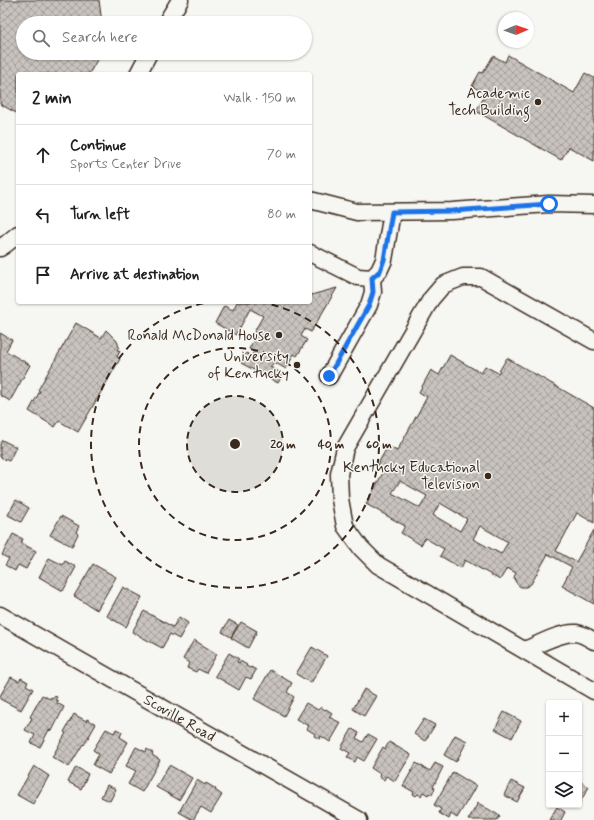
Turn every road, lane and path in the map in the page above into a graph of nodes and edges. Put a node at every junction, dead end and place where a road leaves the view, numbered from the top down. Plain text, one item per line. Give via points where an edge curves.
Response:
1 (180, 0) edge
2 (170, 16) edge
3 (146, 60) edge
4 (139, 72) edge
5 (312, 200) edge
6 (594, 205) edge
7 (392, 212) junction
8 (16, 236) edge
9 (0, 248) edge
10 (312, 253) edge
11 (372, 278) junction
12 (594, 341) edge
13 (329, 376) dead end
14 (0, 615) edge
15 (594, 641) edge
16 (524, 650) junction
17 (594, 691) edge
18 (359, 820) edge

1 - 2 street
3 - 4 street
5 - 7 street via 358,212
6 - 7 street via 549,204 452,211
7 - 11 street via 384,260 380,271
8 - 9 street
10 - 11 street via 358,277
11 - 13 street via 373,292 369,305
12 - 16 street via 482,277 463,277 443,285 431,299 345,448 339,474 345,526 378,565
14 - 18 street, Scoville Road
15 - 16 street via 577,633 564,634
16 - 17 street

